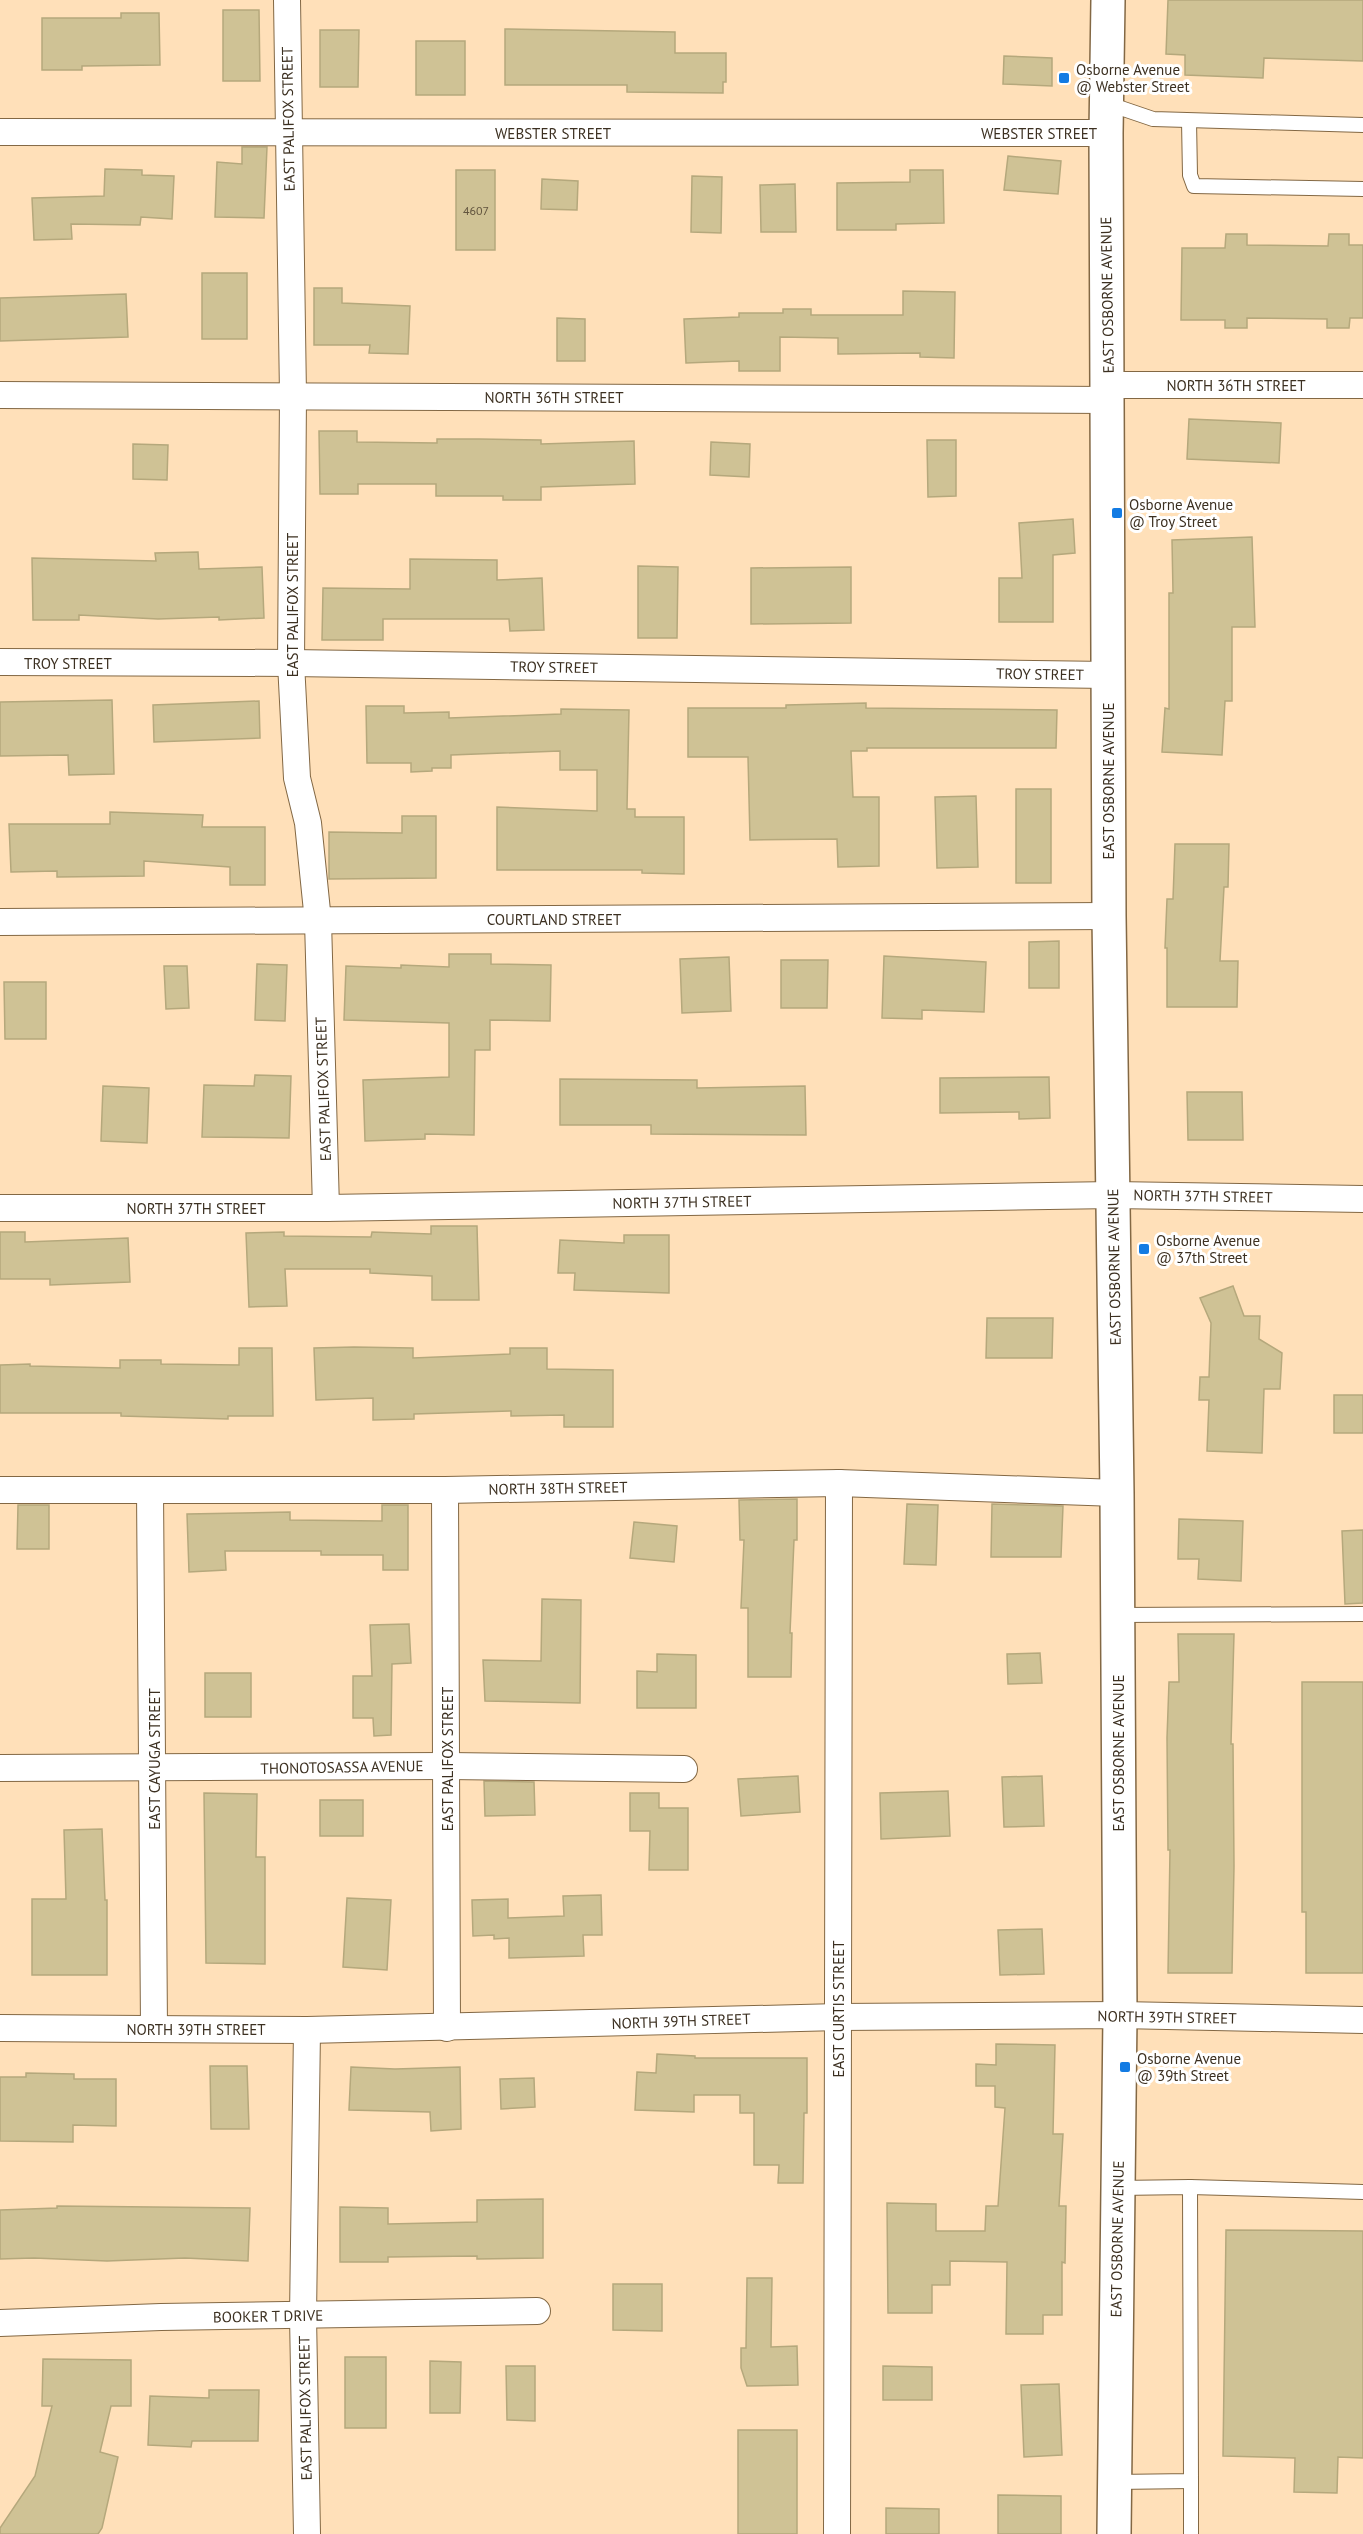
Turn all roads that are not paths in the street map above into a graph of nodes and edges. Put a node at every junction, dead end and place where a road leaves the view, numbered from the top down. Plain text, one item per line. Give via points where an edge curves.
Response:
1 (287, 0) edge
2 (1108, 0) edge
3 (1106, 118) junction
4 (1189, 121) junction
5 (1363, 125) edge
6 (0, 132) edge
7 (288, 133) junction
8 (1363, 189) edge
9 (1363, 385) edge
10 (1108, 392) junction
11 (0, 395) edge
12 (293, 395) junction
13 (0, 662) edge
14 (291, 663) junction
15 (1108, 675) junction
16 (1108, 916) junction
17 (318, 921) junction
18 (0, 922) edge
19 (1113, 1194) junction
20 (1363, 1199) edge
21 (0, 1208) edge
22 (326, 1208) junction
23 (838, 1483) junction
24 (0, 1490) edge
25 (150, 1490) junction
26 (445, 1490) junction
27 (1117, 1493) junction
28 (1363, 1614) edge
29 (1118, 1615) junction
30 (448, 1766) junction
31 (0, 1768) edge
32 (154, 1769) junction
33 (684, 1769) dead end
34 (1120, 2015) junction
35 (838, 2017) junction
36 (1363, 2020) edge
37 (0, 2028) edge
38 (154, 2028) junction
39 (447, 2028) junction
40 (307, 2030) junction
41 (1190, 2187) junction
42 (1118, 2188) junction
43 (1363, 2192) edge
44 (537, 2312) dead end
45 (303, 2316) junction
46 (0, 2323) edge
47 (1191, 2481) junction
48 (1115, 2482) junction
49 (307, 2534) edge
50 (837, 2534) edge
51 (1114, 2534) edge
52 (1191, 2534) edge

1 - 7 street, EAST PALIFOX STREET
2 - 3 street, EAST OSBORNE AVENUE
3 - 4 lane
3 - 7 street, WEBSTER STREET
3 - 10 street, EAST OSBORNE AVENUE
4 - 5 lane
4 - 8 lane via 1190,176 1194,186
6 - 7 street, WEBSTER STREET
7 - 12 street, EAST PALIFOX STREET
9 - 10 street, NORTH 36TH STREET
10 - 12 street, NORTH 36TH STREET
10 - 15 street, EAST OSBORNE AVENUE
11 - 12 street, NORTH 36TH STREET
12 - 14 street, EAST PALIFOX STREET
13 - 14 street, TROY STREET
14 - 15 street, TROY STREET
14 - 17 street, EAST PALIFOX STREET via 297,778 308,823
15 - 16 street, EAST OSBORNE AVENUE
16 - 17 street, COURTLAND STREET
16 - 19 street, EAST OSBORNE AVENUE
17 - 18 street, COURTLAND STREET
17 - 22 street, EAST PALIFOX STREET
19 - 20 street, NORTH 37TH STREET
19 - 22 street, NORTH 37TH STREET
19 - 27 street, EAST OSBORNE AVENUE
21 - 22 street, NORTH 37TH STREET
23 - 26 street, NORTH 38TH STREET
23 - 27 street, NORTH 38TH STREET
23 - 35 street, EAST CURTIS STREET
24 - 25 street, NORTH 38TH STREET
25 - 26 street, NORTH 38TH STREET
25 - 32 street, EAST CAYUGA STREET
26 - 30 street, EAST PALIFOX STREET
27 - 29 street, EAST OSBORNE AVENUE
28 - 29 lane
29 - 34 street, EAST OSBORNE AVENUE
30 - 32 street, THONOTOSASSA AVENUE
30 - 33 street, THONOTOSASSA AVENUE
30 - 39 street, EAST PALIFOX STREET
31 - 32 street, THONOTOSASSA AVENUE
32 - 38 street, EAST CAYUGA STREET
34 - 35 street, NORTH 39TH STREET
34 - 36 street, NORTH 39TH STREET
34 - 42 street, EAST OSBORNE AVENUE
35 - 39 street, NORTH 39TH STREET
35 - 50 street, EAST CURTIS STREET
37 - 38 street, NORTH 39TH STREET
38 - 40 street, NORTH 39TH STREET
39 - 40 street, NORTH 39TH STREET
40 - 45 street, EAST PALIFOX STREET
41 - 42 lane
41 - 43 lane
41 - 47 lane
42 - 48 street, EAST OSBORNE AVENUE
44 - 45 street, BOOKER T DRIVE
45 - 46 street, BOOKER T DRIVE
45 - 49 street, EAST PALIFOX STREET
47 - 48 lane
47 - 52 lane
48 - 51 street, EAST OSBORNE AVENUE

